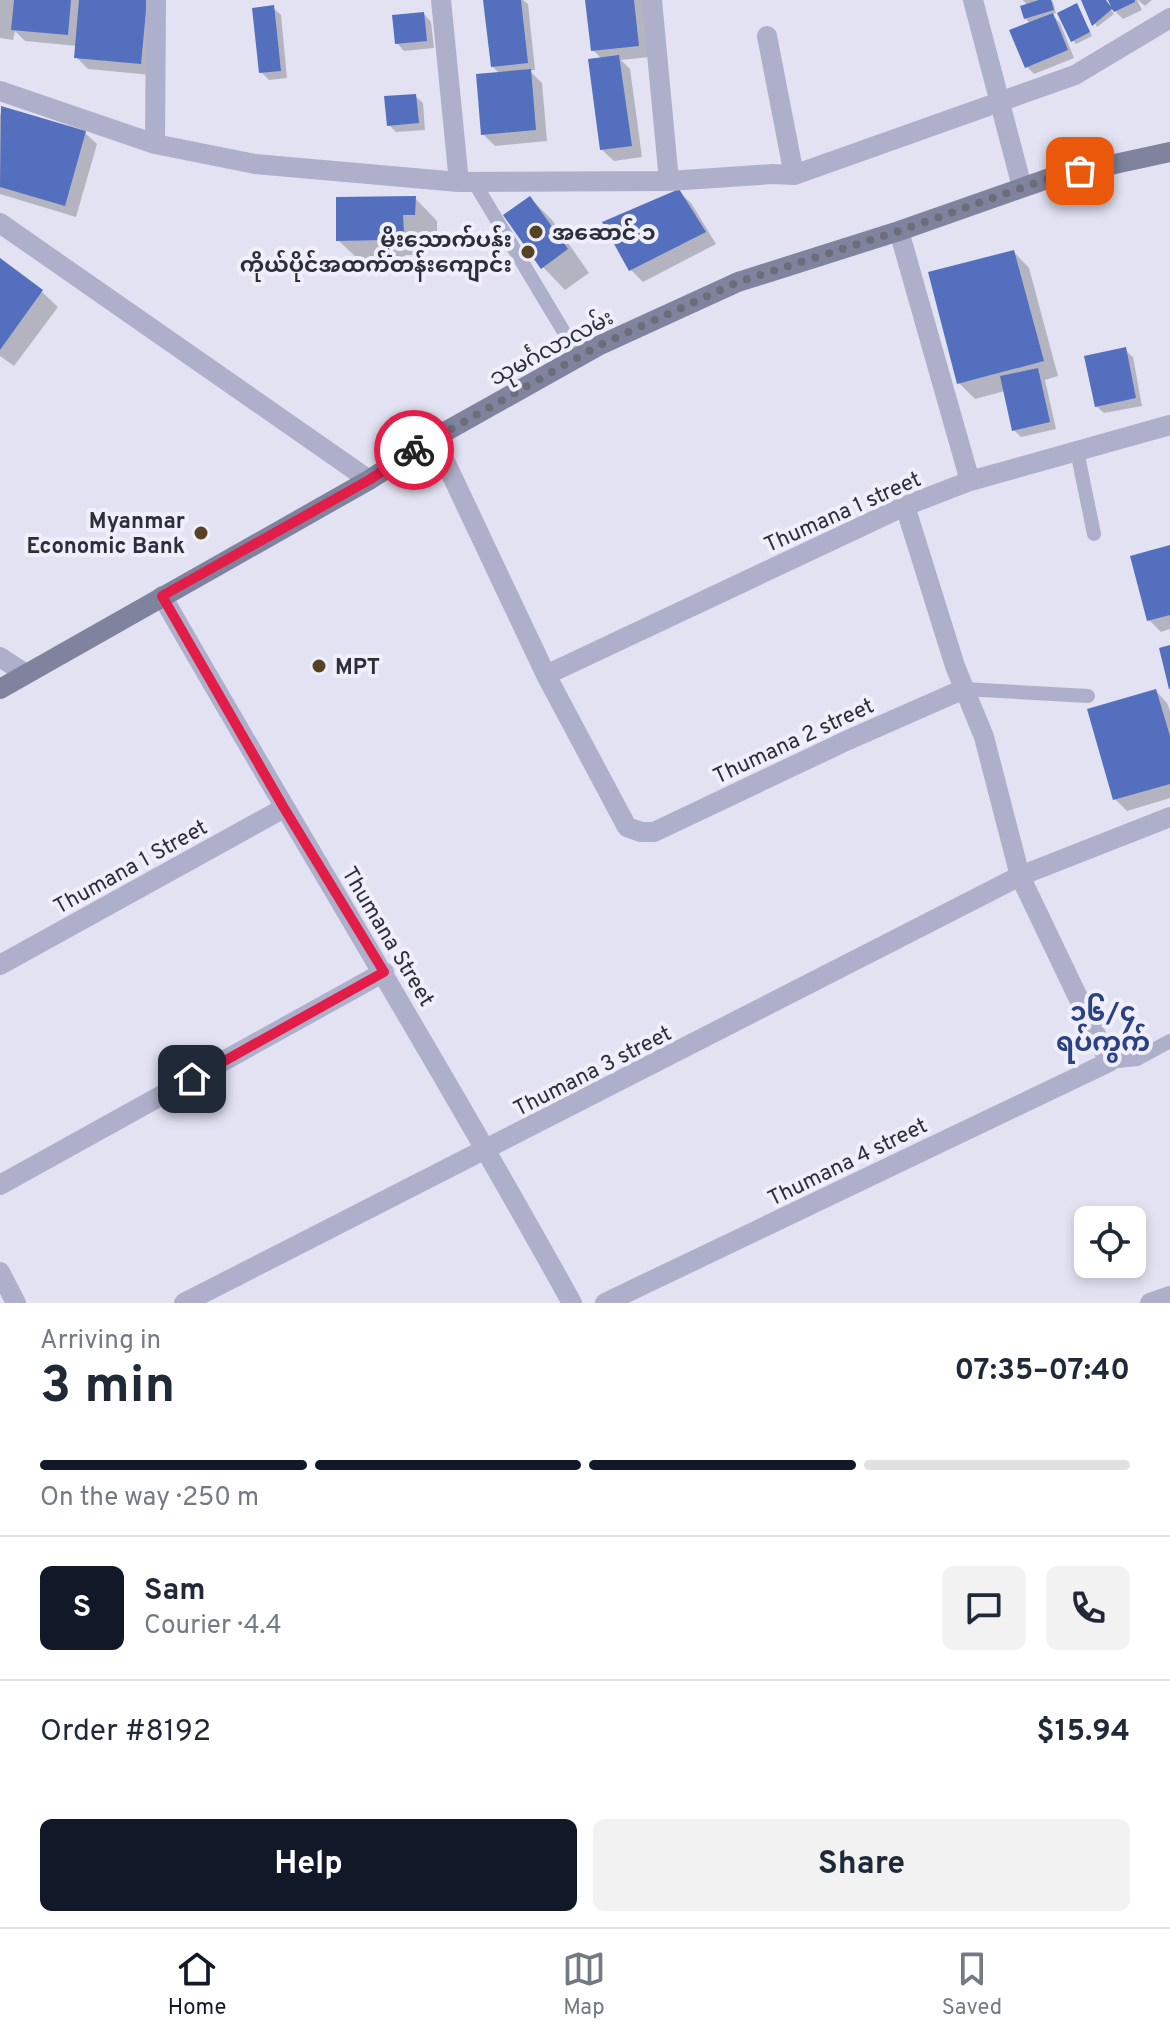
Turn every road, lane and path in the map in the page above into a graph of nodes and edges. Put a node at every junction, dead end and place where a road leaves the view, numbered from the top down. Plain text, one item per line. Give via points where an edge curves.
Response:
1 (156, 0) edge
2 (441, 0) edge
3 (652, 0) edge
4 (973, 0) edge
5 (1170, 18) edge
6 (767, 36) dead end
7 (0, 91) edge
8 (1000, 103) junction
9 (155, 144) junction
10 (1170, 152) edge
11 (794, 175) junction
12 (669, 181) junction
13 (467, 182) junction
14 (1022, 187) junction
15 (0, 223) edge
16 (899, 231) junction
17 (579, 357) junction
18 (1170, 425) edge
19 (434, 438) junction
20 (1077, 451) junction
21 (369, 480) junction
22 (970, 481) junction
23 (905, 506) junction
24 (1094, 534) dead end
25 (162, 596) junction
26 (0, 657) edge
27 (26, 674) junction
28 (546, 675) junction
29 (0, 689) edge
30 (964, 689) junction
31 (1088, 696) dead end
32 (284, 808) junction
33 (1170, 817) edge
34 (1020, 876) junction
35 (0, 965) edge
36 (384, 972) junction
37 (1170, 1041) edge
38 (1109, 1062) junction
39 (487, 1150) junction
40 (0, 1185) edge
41 (0, 1272) edge
42 (1170, 1296) edge
43 (16, 1303) edge
44 (184, 1303) edge
45 (572, 1303) edge
46 (605, 1303) edge
47 (1150, 1303) edge

1 - 9 street
2 - 13 street
3 - 12 street
4 - 8 street
5 - 8 street via 1075,75
6 - 11 street
7 - 9 street
8 - 11 street
8 - 14 street
9 - 13 street via 255,164
10 - 14 main road, သုမင်္ဂလာလမ်း
11 - 12 street
12 - 13 street
13 - 17 lane
14 - 16 main road, သုမင်္ဂလာလမ်း
15 - 21 street
16 - 17 main road, သုမင်္ဂလာလမ်း via 738,282
16 - 22 street
17 - 19 main road, သုမင်္ဂလာလမ်း
18 - 20 street, Thumana 1 street
19 - 21 main road, သုမင်္ဂလာလမ်း
19 - 28 street
20 - 22 street, Thumana 1 street
20 - 24 lane
21 - 25 main road, သုမင်္ဂလာလမ်း
22 - 23 street, Thumana 1 street
23 - 28 street, Thumana 1 street
23 - 30 street
25 - 27 main road, သုမင်္ဂလာလမ်း
25 - 32 street, Thumana Street
26 - 27 street
27 - 29 main road, သုမင်္ဂလာလမ်း
28 - 30 street, Thumana 2 street via 627,827 641,832 654,832
30 - 31 lane
30 - 34 street via 984,737
32 - 35 street, Thumana 1 Street
32 - 36 street, Thumana Street
33 - 34 street, Thumana 3 street
34 - 38 street
34 - 39 street, Thumana 3 street
36 - 39 street, Thumana Street
36 - 40 street
37 - 38 lane via 1137,1059
38 - 46 street, Thumana 4 street
39 - 44 street, Thumana 3 street
39 - 45 street, Thumana Street
41 - 43 street
42 - 47 street

